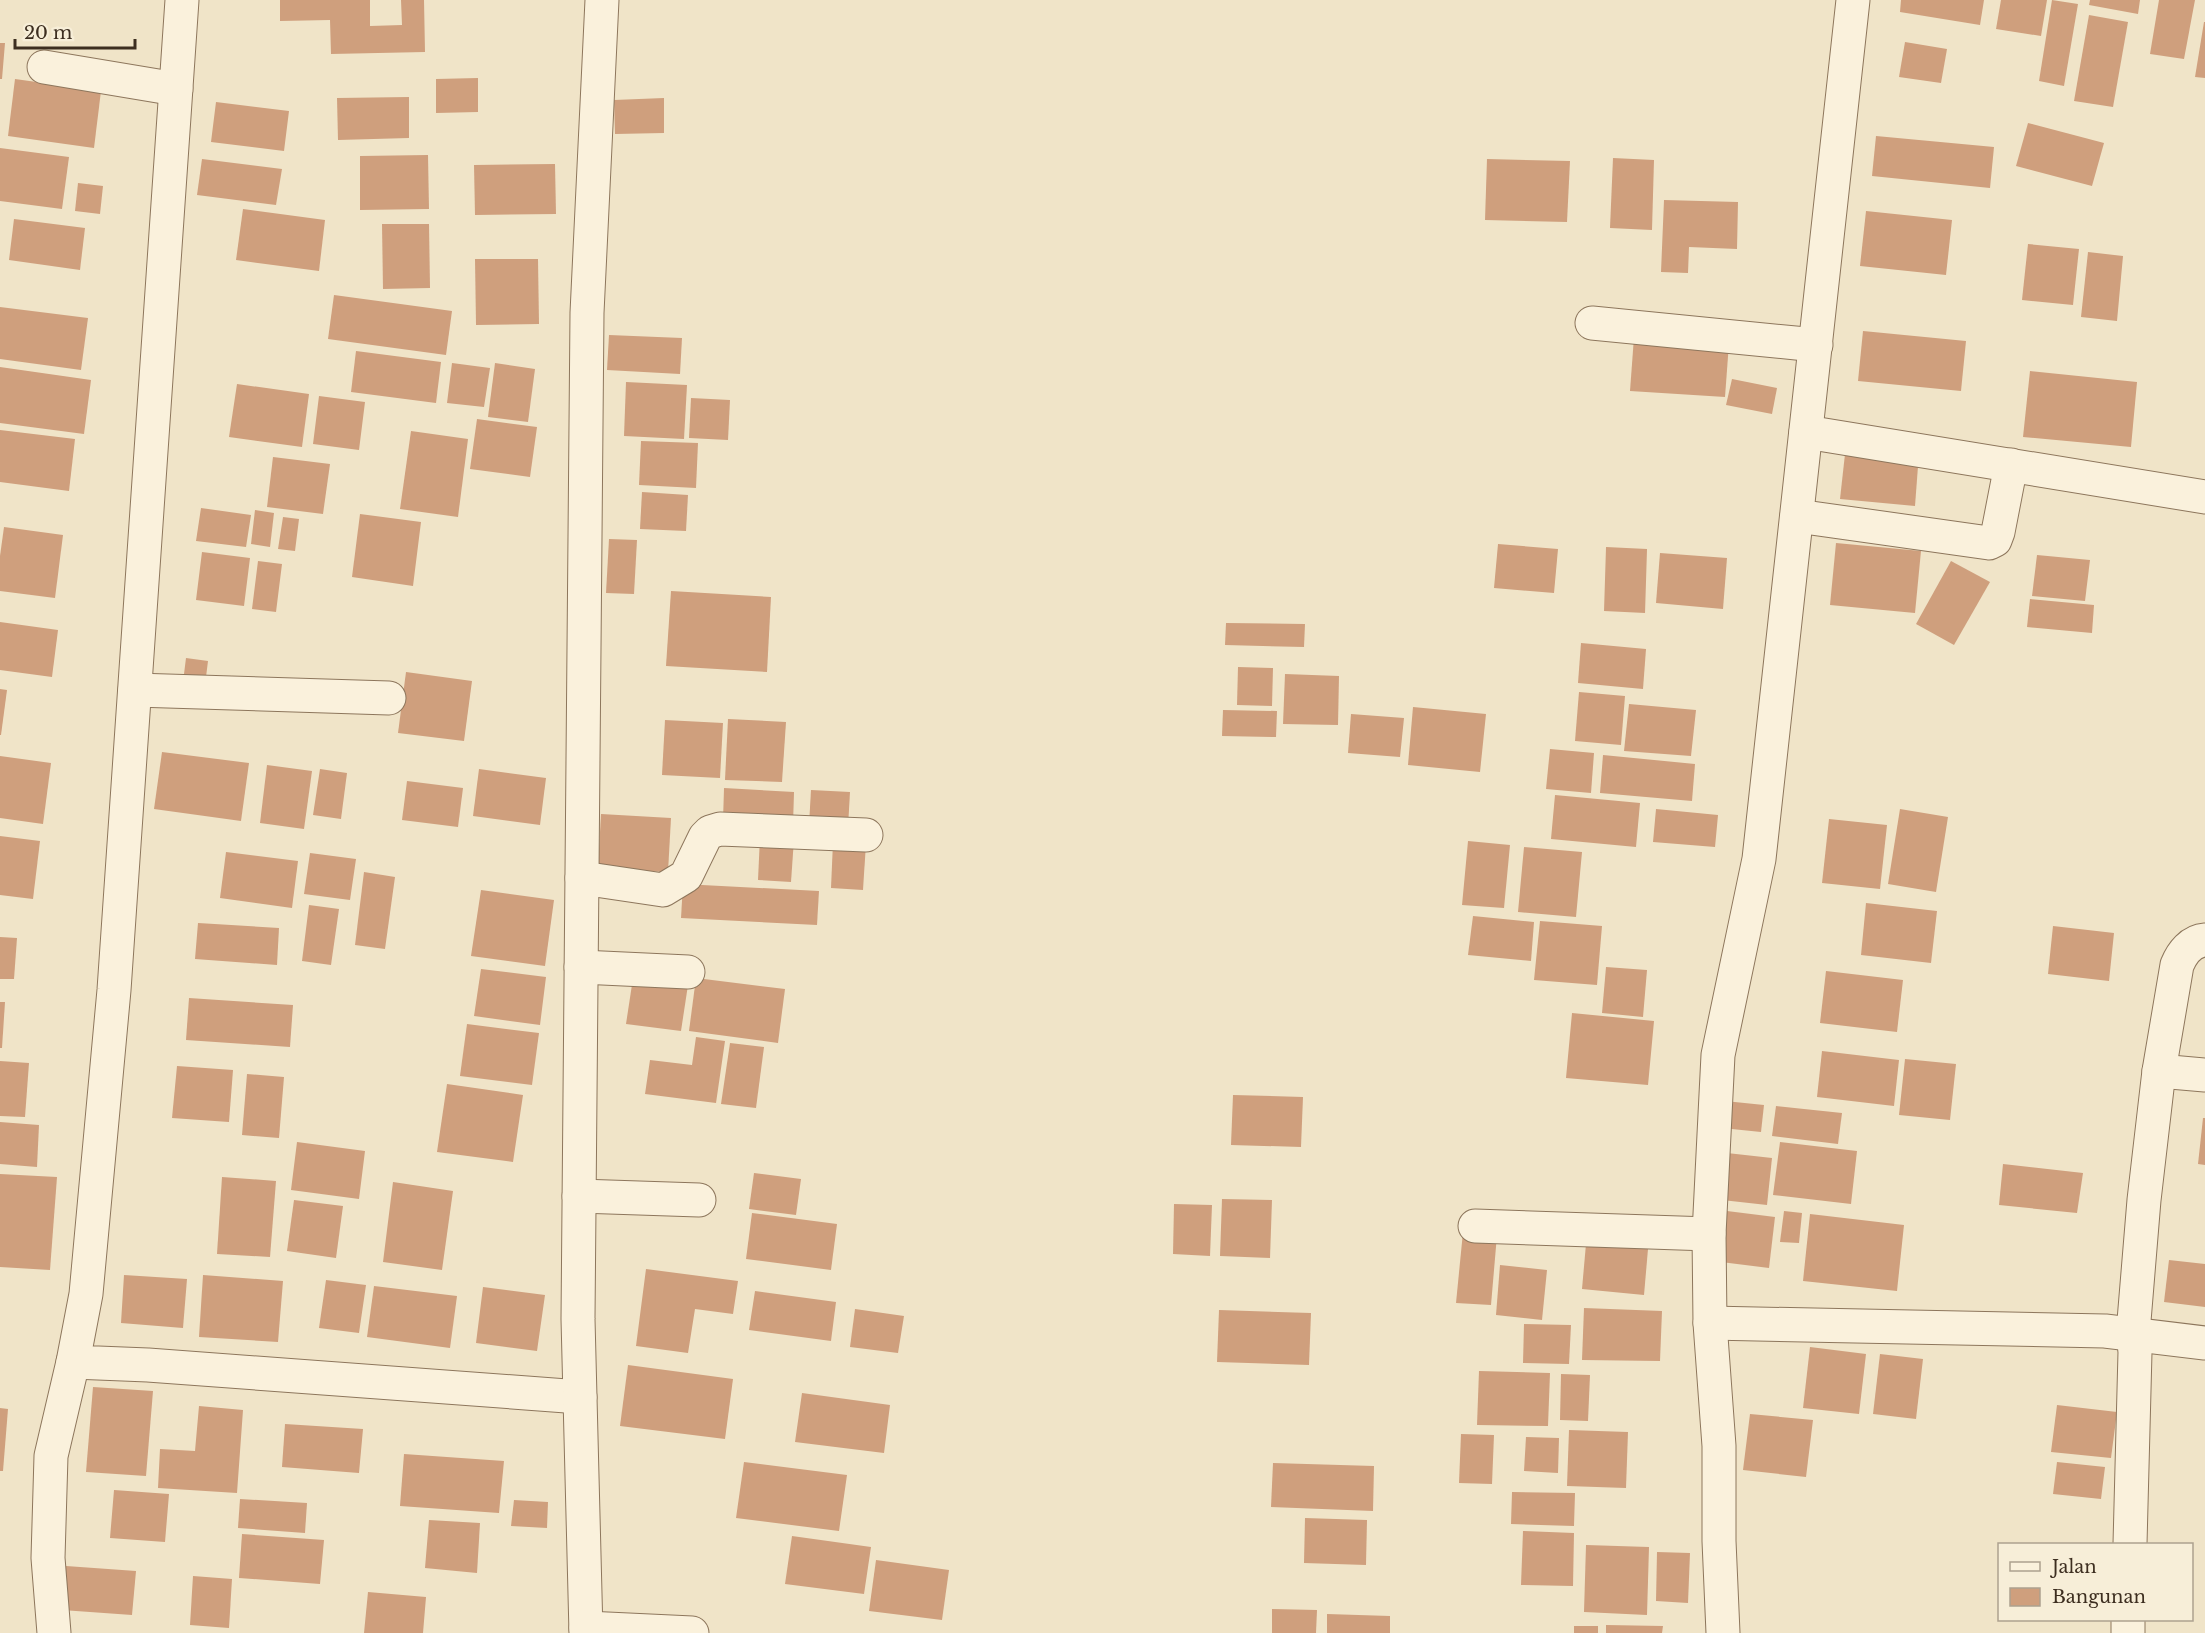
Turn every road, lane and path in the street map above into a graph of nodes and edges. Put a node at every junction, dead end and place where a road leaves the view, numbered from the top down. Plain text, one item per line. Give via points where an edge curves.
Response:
1 (182, 0) edge
2 (602, 0) edge
3 (1853, 0) edge
4 (44, 67) dead end
5 (176, 89) junction
6 (1592, 323) dead end
7 (1816, 345) junction
8 (1806, 432) junction
9 (2011, 465) junction
10 (2205, 497) edge
11 (1797, 516) junction
12 (135, 690) junction
13 (389, 698) dead end
14 (866, 835) dead end
15 (582, 878) junction
16 (2205, 940) edge
17 (581, 967) junction
18 (688, 972) dead end
19 (2158, 1071) junction
20 (2205, 1075) edge
21 (579, 1196) junction
22 (699, 1200) dead end
23 (1474, 1226) dead end
24 (1709, 1234) junction
25 (1710, 1323) junction
26 (2133, 1333) junction
27 (2205, 1343) edge
28 (73, 1362) junction
29 (580, 1397) junction
30 (2130, 1543) edge
31 (586, 1631) edge
32 (54, 1633) edge
33 (692, 1633) edge
34 (1723, 1633) edge

1 - 5 street
2 - 15 street via 587,313
3 - 7 street
4 - 5 street
5 - 12 street
6 - 7 street
7 - 8 street
8 - 9 street
8 - 11 street
9 - 10 street
9 - 11 street via 1998,532 1989,543
11 - 24 street via 1759,859 1718,1055
12 - 13 street
12 - 28 street via 114,990 86,1294
14 - 15 street via 720,829 705,837 686,876 663,890
15 - 17 street
16 - 19 street via 2190,946 2176,965
17 - 18 street
17 - 21 street
19 - 20 street
19 - 26 street
21 - 22 street
21 - 29 street
23 - 24 street
24 - 25 street
25 - 26 street
25 - 34 street via 1719,1446
26 - 27 street
26 - 30 street
28 - 29 street
28 - 32 street via 51,1456 48,1558
29 - 31 street
31 - 33 street

